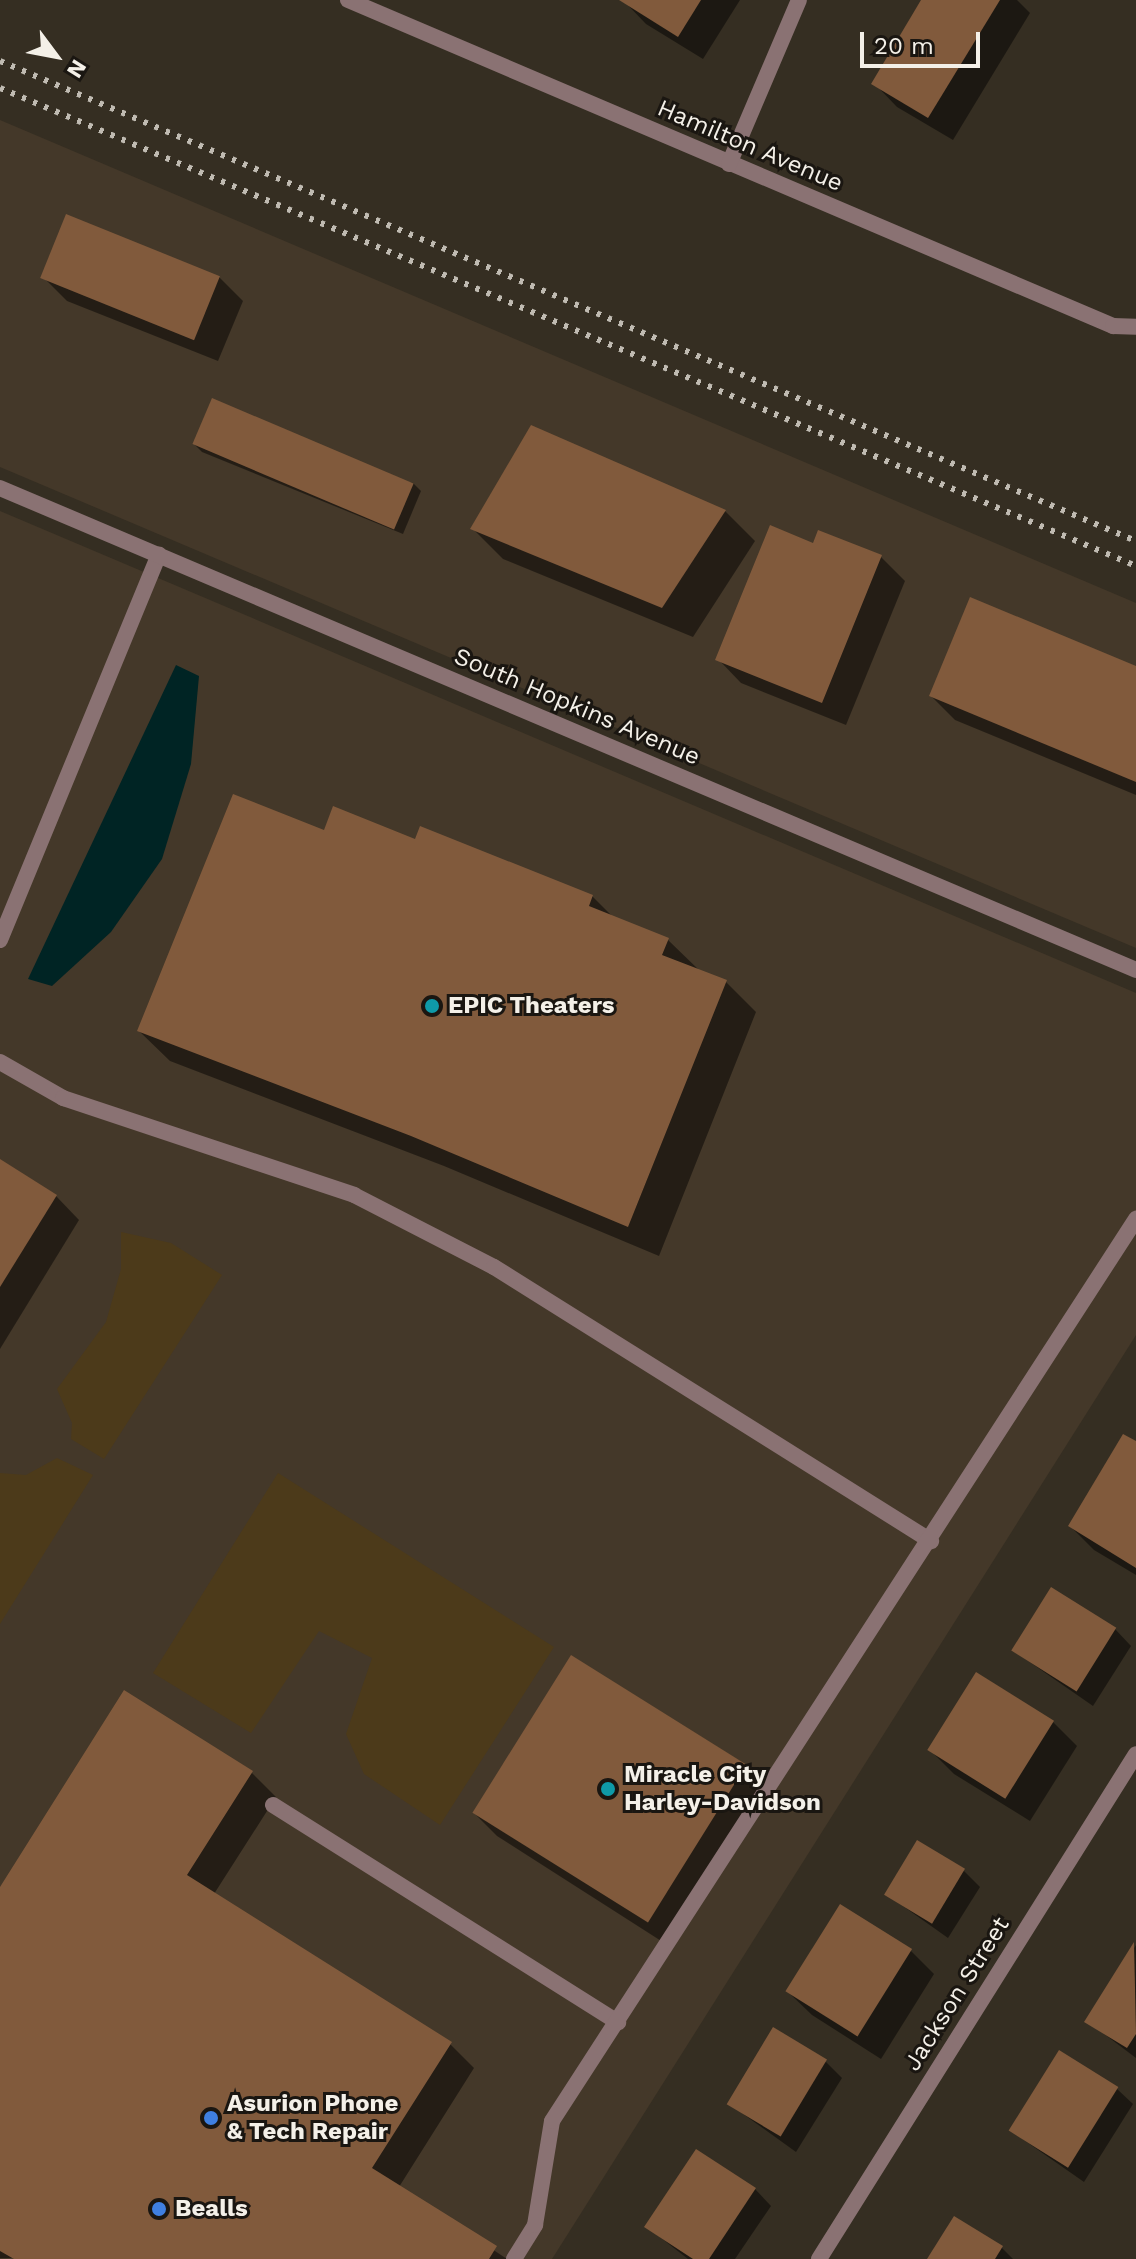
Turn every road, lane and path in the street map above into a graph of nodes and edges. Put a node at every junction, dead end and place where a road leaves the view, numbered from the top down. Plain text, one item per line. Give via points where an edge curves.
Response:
1 (348, 0) edge
2 (799, 0) edge
3 (729, 164) junction
4 (1136, 327) edge
5 (0, 488) edge
6 (159, 555) junction
7 (0, 940) edge
8 (1136, 970) edge
9 (0, 1062) edge
10 (1136, 1219) edge
11 (931, 1541) junction
12 (1136, 1754) edge
13 (273, 1805) dead end
14 (618, 2022) junction
15 (514, 2259) edge
16 (819, 2259) edge

1 - 3 street, Hamilton Avenue
2 - 3 street
3 - 4 street, Hamilton Avenue via 1113,326
5 - 6 street, South Hopkins Avenue
6 - 7 street
6 - 8 street, South Hopkins Avenue
9 - 11 street via 63,1098 354,1195 494,1267
10 - 11 street
11 - 14 street
12 - 16 street, Jackson Street
13 - 14 street
14 - 15 street via 552,2121 535,2225

